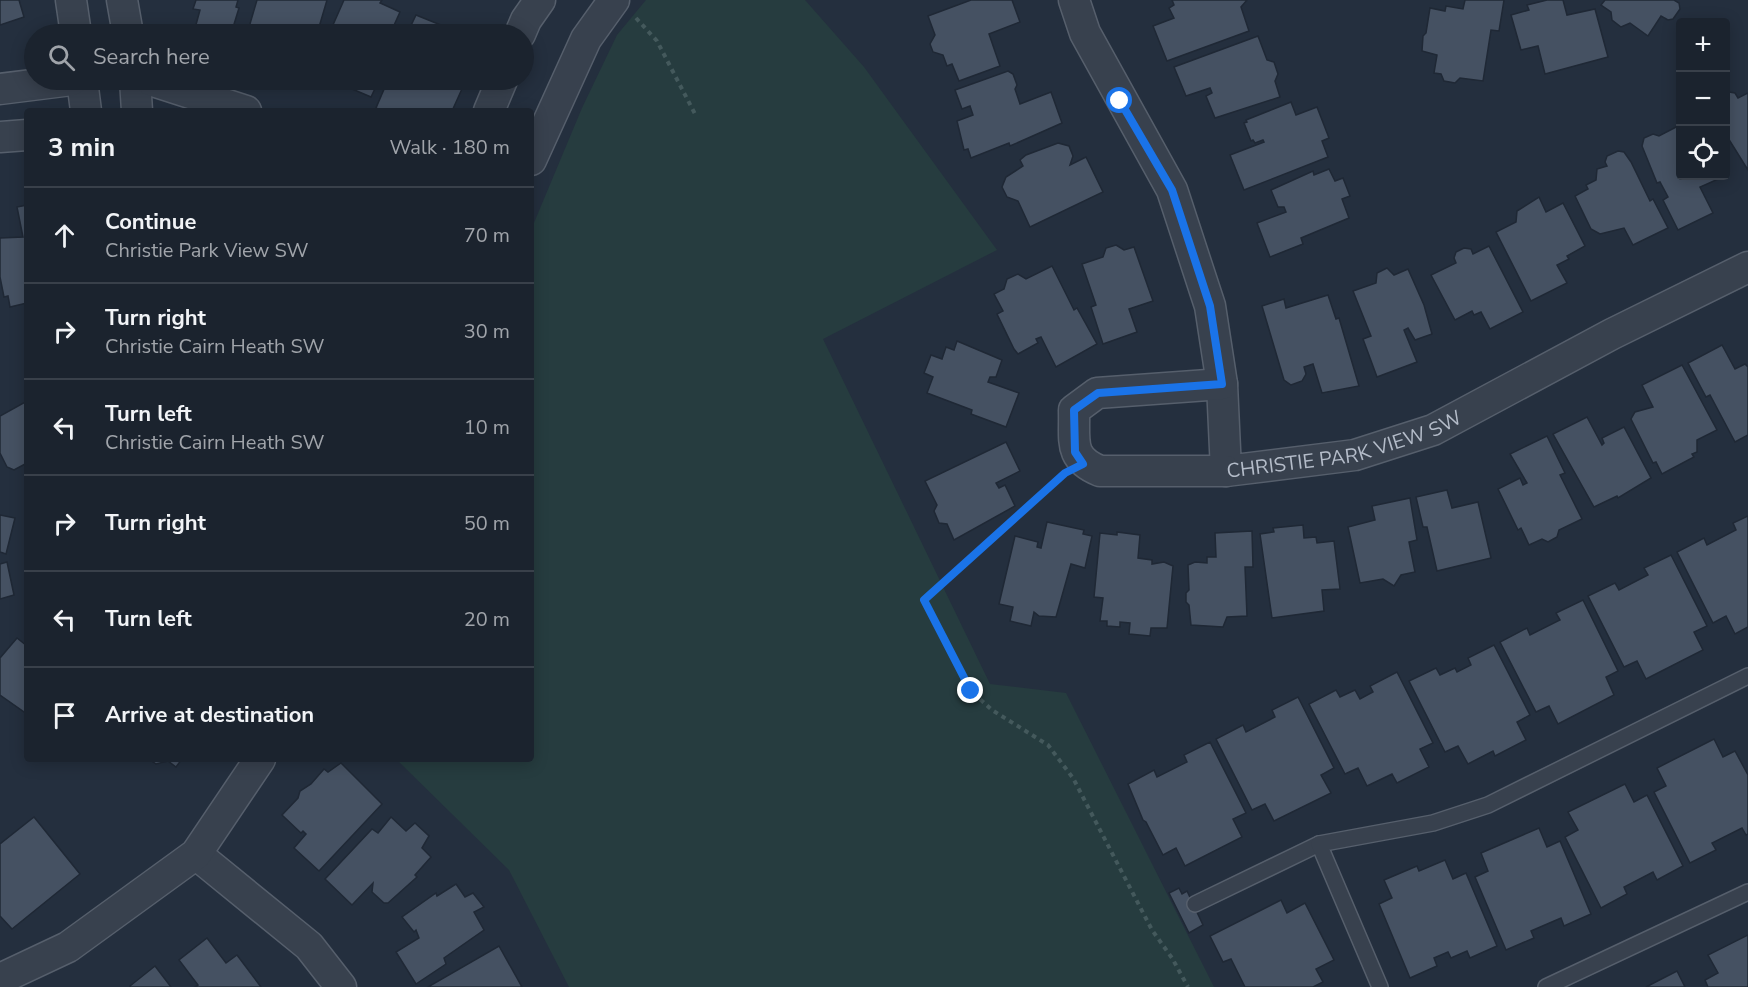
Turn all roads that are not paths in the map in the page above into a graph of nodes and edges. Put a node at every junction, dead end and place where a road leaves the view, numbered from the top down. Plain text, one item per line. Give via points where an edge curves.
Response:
1 (71, 0) edge
2 (122, 0) edge
3 (540, 0) edge
4 (1074, 0) edge
5 (622, 6) edge
6 (75, 24) edge
7 (126, 24) edge
8 (524, 24) edge
9 (24, 86) edge
10 (0, 89) edge
11 (83, 90) edge
12 (136, 90) edge
13 (181, 90) edge
14 (498, 90) edge
15 (86, 108) edge
16 (137, 108) edge
17 (237, 108) edge
18 (490, 108) edge
19 (24, 135) edge
20 (0, 137) edge
21 (534, 153) edge
22 (1748, 267) edge
23 (1222, 384) junction
24 (1226, 471) junction
25 (1748, 676) edge
26 (258, 762) edge
27 (1319, 844) junction
28 (196, 854) junction
29 (1748, 892) edge
30 (1195, 904) dead end
31 (0, 979) edge
32 (341, 987) edge
33 (1380, 987) edge
34 (1545, 987) edge

1 - 6 street
2 - 7 street
3 - 8 street
4 - 23 street, CHRISTIE PARK VIEW SW via 1085,33 1172,190 1210,306
5 - 21 street via 586,39
9 - 10 street
11 - 15 street
12 - 16 street
13 - 17 street
14 - 18 street
19 - 20 street
22 - 24 street, CHRISTIE PARK VIEW SW via 1433,430 1354,455
23 - 24 street, CHRISTIE PARK VIEW SW
23 - 24 street via 1098,393 1074,410 1075,452 1083,464 1100,471
25 - 27 lane via 1488,805 1433,823
26 - 28 street
27 - 30 lane
27 - 33 lane
28 - 31 street via 68,948
28 - 32 street via 309,946
29 - 34 lane

